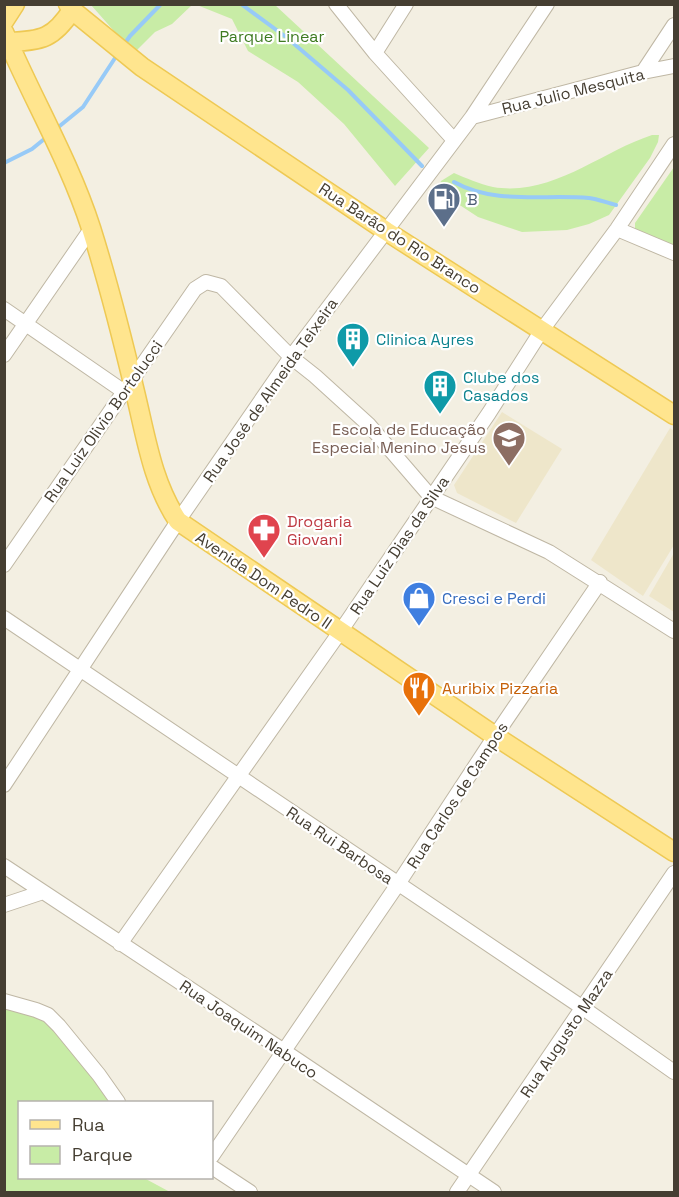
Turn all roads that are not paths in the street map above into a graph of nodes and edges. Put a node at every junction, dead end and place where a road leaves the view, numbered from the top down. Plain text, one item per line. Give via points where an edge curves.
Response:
1 (15, 4) edge
2 (336, 4) edge
3 (406, 4) edge
4 (547, 4) edge
5 (70, 7) edge
6 (4, 21) edge
7 (675, 25) edge
8 (7, 37) edge
9 (375, 53) junction
10 (675, 66) edge
11 (643, 72) junction
12 (471, 117) junction
13 (453, 139) junction
14 (675, 144) edge
15 (91, 228) junction
16 (617, 229) junction
17 (386, 231) junction
18 (675, 253) edge
19 (4, 309) edge
20 (26, 323) junction
21 (542, 330) junction
22 (4, 355) edge
23 (291, 357) junction
24 (127, 385) junction
25 (675, 415) edge
26 (431, 497) junction
27 (178, 521) junction
28 (4, 565) edge
29 (600, 582) junction
30 (4, 618) edge
31 (675, 631) edge
32 (340, 632) junction
33 (80, 669) junction
34 (495, 736) junction
35 (239, 776) junction
36 (4, 785) edge
37 (675, 852) edge
38 (4, 866) edge
39 (675, 873) edge
40 (398, 884) junction
41 (43, 892) junction
42 (4, 905) edge
43 (120, 944) junction
44 (4, 1001) edge
45 (583, 1008) junction
46 (284, 1051) junction
47 (675, 1072) edge
48 (116, 1101) edge
49 (213, 1155) edge
50 (213, 1168) edge
51 (468, 1176) junction
52 (250, 1192) edge
53 (457, 1192) edge
54 (494, 1192) edge

1 - 6 main road
2 - 9 street
3 - 9 street
4 - 12 street, Rua José de Almeida Teixeira
5 - 8 main road via 57,31 35,40
5 - 17 main road, Rua Barão do Rio Branco via 142,67
7 - 11 street
8 - 15 main road, Avenida Dom Pedro II
9 - 13 street
10 - 11 street, Rua Julio Mesquita
11 - 12 street, Rua Julio Mesquita
12 - 13 street, Rua José de Almeida Teixeira
13 - 17 street, Rua José de Almeida Teixeira
14 - 16 street, Rua Luiz Dias da Silva
15 - 20 street
15 - 24 main road, Avenida Dom Pedro II
16 - 18 street
16 - 21 street, Rua Luiz Dias da Silva
17 - 21 main road, Rua Barão do Rio Branco
17 - 23 street, Rua José de Almeida Teixeira
19 - 20 street
20 - 22 street
20 - 24 street
21 - 25 main road, Rua Barão do Rio Branco
21 - 26 street, Rua Luiz Dias da Silva
23 - 24 street, Rua Luiz Olivio Bortolucci via 220,286 206,282 195,289
23 - 26 street via 369,426
23 - 27 street, Rua José de Almeida Teixeira
24 - 27 main road, Avenida Dom Pedro II via 155,476
24 - 28 street, Rua Luiz Olivio Bortolucci
26 - 29 street via 549,552
26 - 32 street, Rua Luiz Dias da Silva
27 - 32 main road, Avenida Dom Pedro II
27 - 33 street, Rua José de Almeida Teixeira
29 - 31 street
29 - 34 street, Rua Carlos de Campos
30 - 33 street, Rua Rui Barbosa
32 - 34 main road, Avenida Dom Pedro II
32 - 35 street, Rua Luiz Dias da Silva
33 - 35 street, Rua Rui Barbosa
33 - 36 street, Rua José de Almeida Teixeira
34 - 37 main road, Avenida Dom Pedro II
34 - 40 street, Rua Carlos de Campos
35 - 40 street, Rua Rui Barbosa
35 - 43 street, Rua Luiz Dias da Silva
38 - 41 street, Rua Joaquim Nabuco
39 - 45 street, Rua Augusto Mazza
40 - 45 street, Rua Rui Barbosa
40 - 46 street, Rua Carlos de Campos
41 - 42 street
41 - 43 street, Rua Joaquim Nabuco
43 - 46 street, Rua Joaquim Nabuco
44 - 48 street via 48,1015
45 - 47 street, Rua Rui Barbosa
45 - 51 street, Rua Augusto Mazza
46 - 49 street, Rua Carlos de Campos
46 - 51 street, Rua Joaquim Nabuco
50 - 52 street
51 - 53 street, Rua Augusto Mazza
51 - 54 street, Rua Joaquim Nabuco

